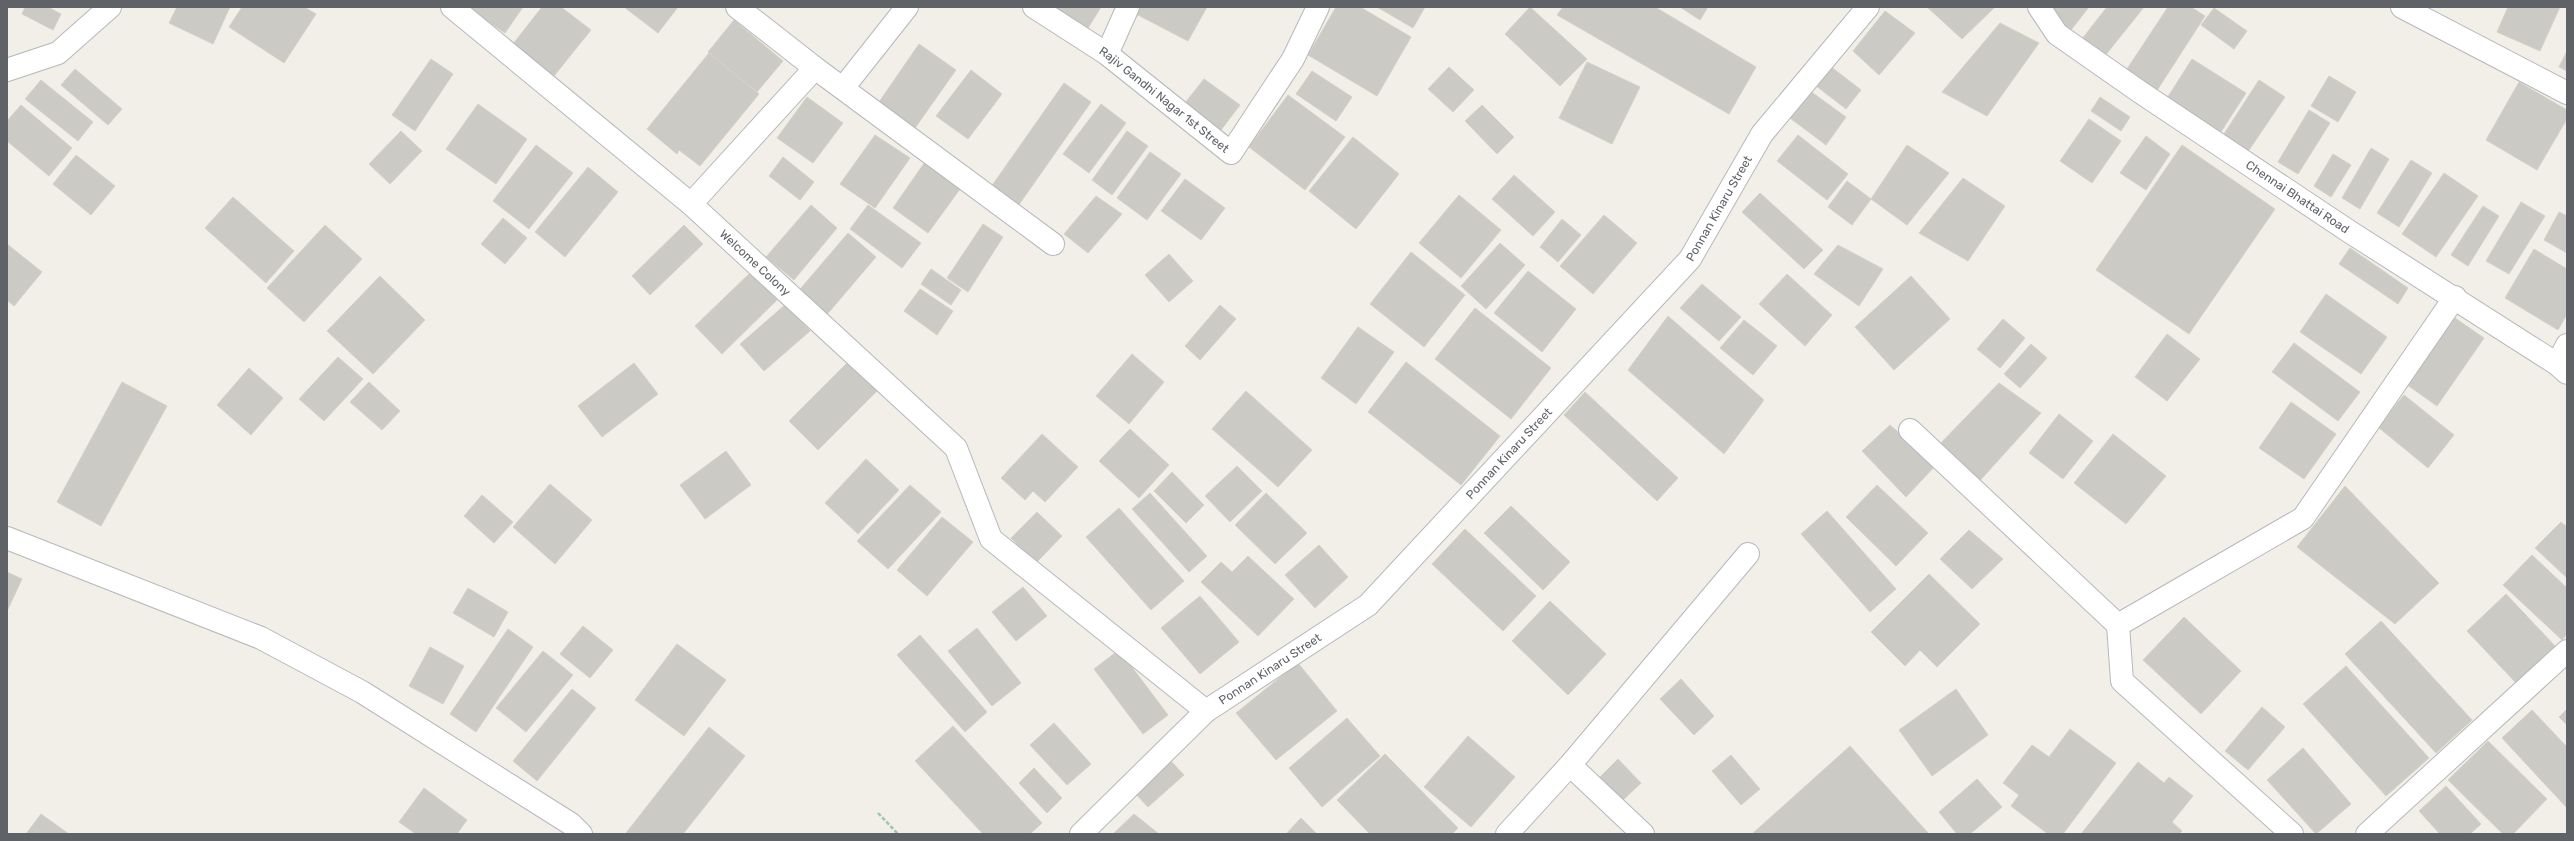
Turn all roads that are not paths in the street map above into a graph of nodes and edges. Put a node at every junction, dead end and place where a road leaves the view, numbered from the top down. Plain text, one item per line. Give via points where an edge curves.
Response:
1 (110, 7) edge
2 (452, 7) edge
3 (737, 7) edge
4 (907, 7) edge
5 (1034, 7) edge
6 (1128, 7) edge
7 (1318, 7) edge
8 (1868, 7) edge
9 (2039, 7) edge
10 (2402, 7) edge
11 (1107, 54) junction
12 (815, 68) junction
13 (7, 70) edge
14 (843, 88) junction
15 (2567, 93) edge
16 (691, 204) junction
17 (1053, 244) dead end
18 (2455, 297) junction
19 (2564, 361) edge
20 (1910, 430) dead end
21 (7, 538) edge
22 (1748, 554) dead end
23 (2118, 625) junction
24 (2567, 651) edge
25 (1206, 711) junction
26 (1570, 765) junction
27 (581, 834) edge
28 (1081, 834) edge
29 (1507, 834) edge
30 (1643, 834) edge
31 (2292, 834) edge
32 (2367, 834) edge

1 - 13 street via 58,53
2 - 16 street, Welcome Colony
3 - 12 street
4 - 14 street
5 - 11 street, Rajiv Gandhi Nagar 1st Street
6 - 11 street
7 - 11 street, Rajiv Gandhi Nagar 1st Street via 1293,59 1232,153
8 - 25 street, Ponnan Kinaru Street via 1762,134 1690,259 1368,605
9 - 18 street, Chennai Bhattai Road via 2057,34 2140,92 2350,232
10 - 15 street
12 - 14 street
12 - 16 street
14 - 17 street
16 - 25 street, Welcome Colony via 956,448 991,539
18 - 19 street, Chennai Bhattai Road
18 - 23 street via 2303,518
20 - 23 street
21 - 27 street via 261,638 362,692 571,824
22 - 26 street
23 - 31 street via 2122,681
24 - 32 street
25 - 28 street, Ponnan Kinaru Street
26 - 29 street
26 - 30 street

